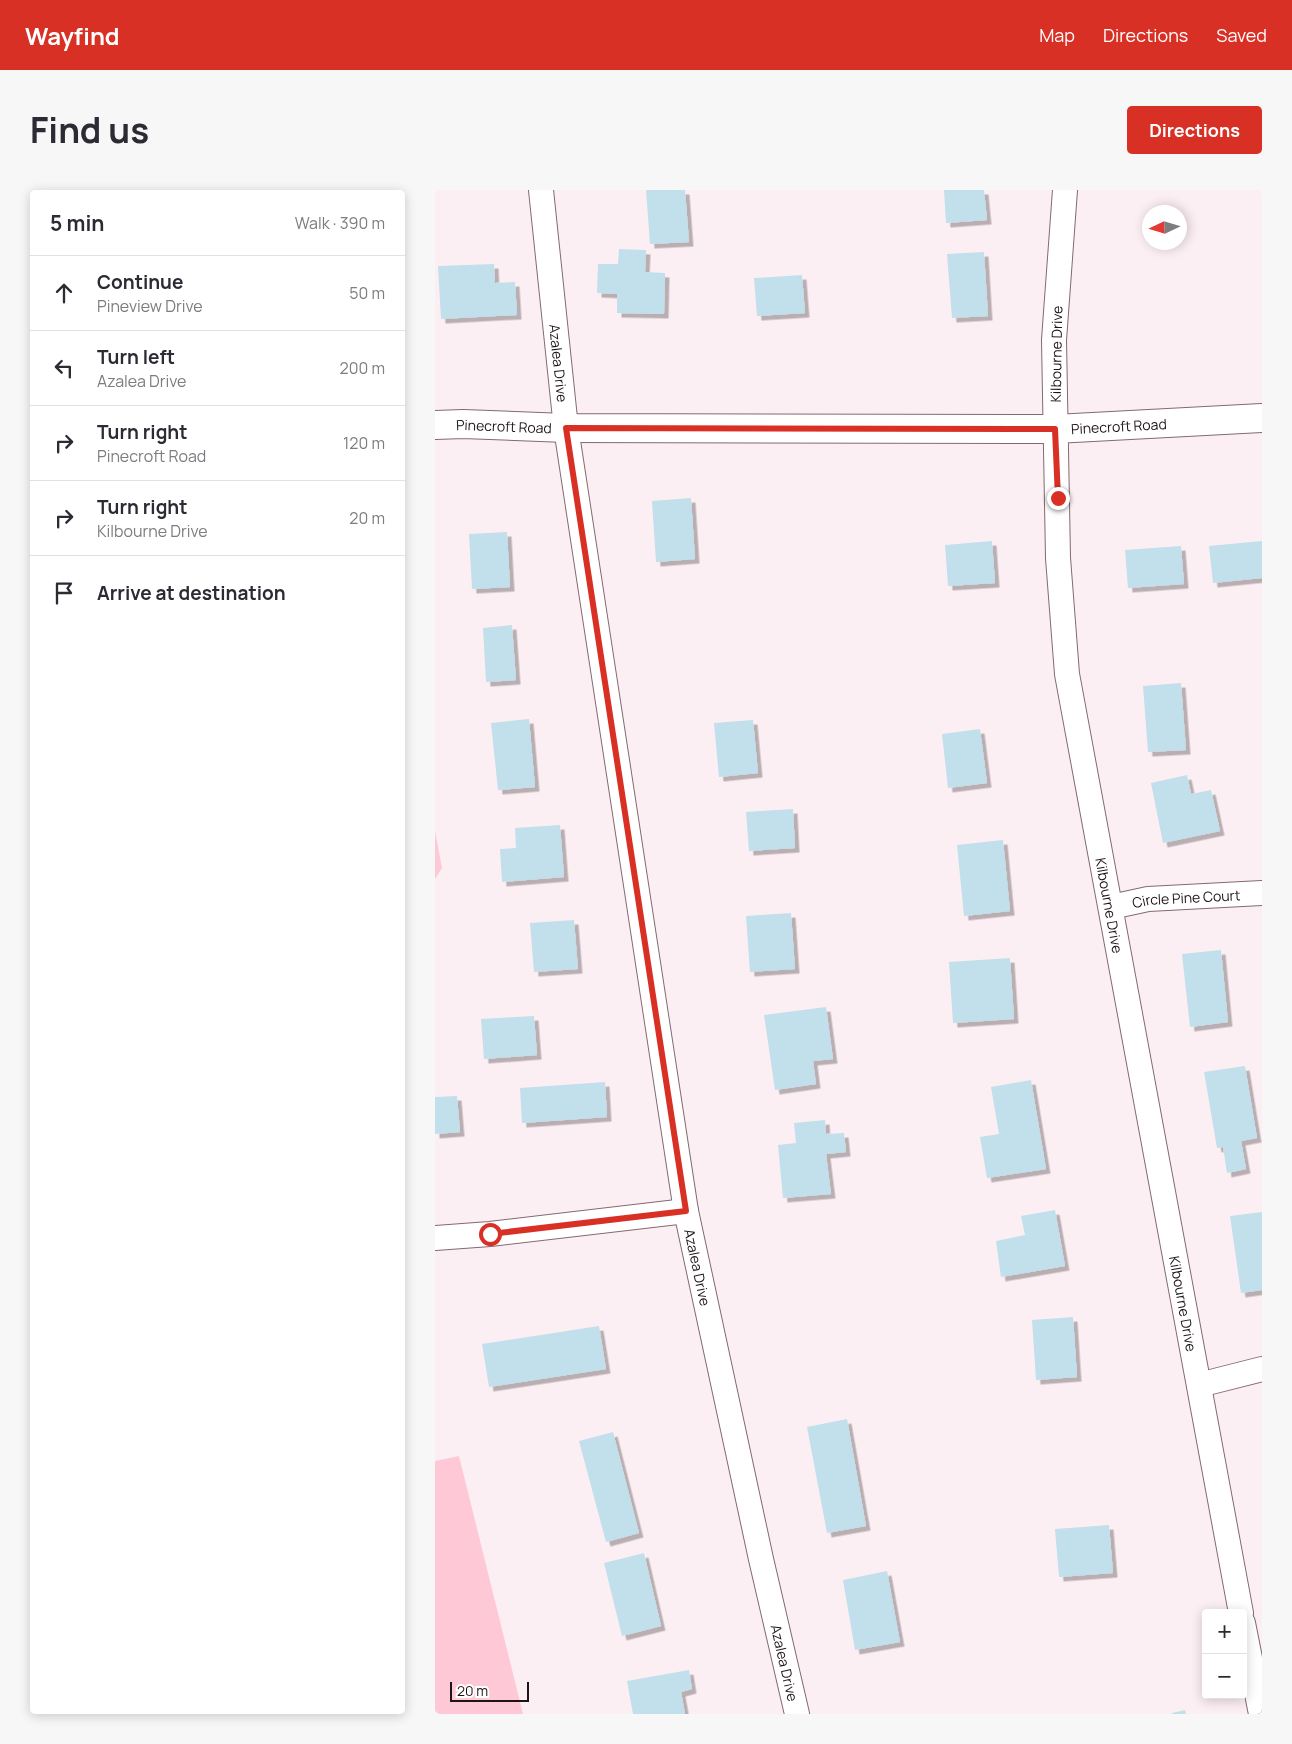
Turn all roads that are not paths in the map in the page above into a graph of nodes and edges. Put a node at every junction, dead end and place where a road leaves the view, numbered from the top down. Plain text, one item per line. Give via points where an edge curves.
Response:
1 (541, 190) edge
2 (1065, 190) edge
3 (1262, 418) edge
4 (435, 425) edge
5 (566, 428) junction
6 (1055, 429) junction
7 (1262, 892) edge
8 (1111, 907) junction
9 (686, 1211) junction
10 (435, 1238) edge
11 (1262, 1369) edge
12 (1199, 1385) junction
13 (1240, 1609) edge
14 (1247, 1643) edge
15 (797, 1714) edge
16 (1261, 1714) edge

1 - 5 street, Azalea Drive
2 - 6 street, Kilbourne Drive via 1054,340
3 - 6 street, Pinecroft Road
4 - 5 street, Pinecroft Road
5 - 6 street, Pinecroft Road
5 - 9 street, Azalea Drive
6 - 8 street, Kilbourne Drive via 1058,558 1067,674
7 - 8 street, Circle Pine Court via 1148,899
8 - 12 street, Kilbourne Drive
9 - 10 street
9 - 15 street, Azalea Drive
11 - 12 street
12 - 13 street, Kilbourne Drive
14 - 16 street

